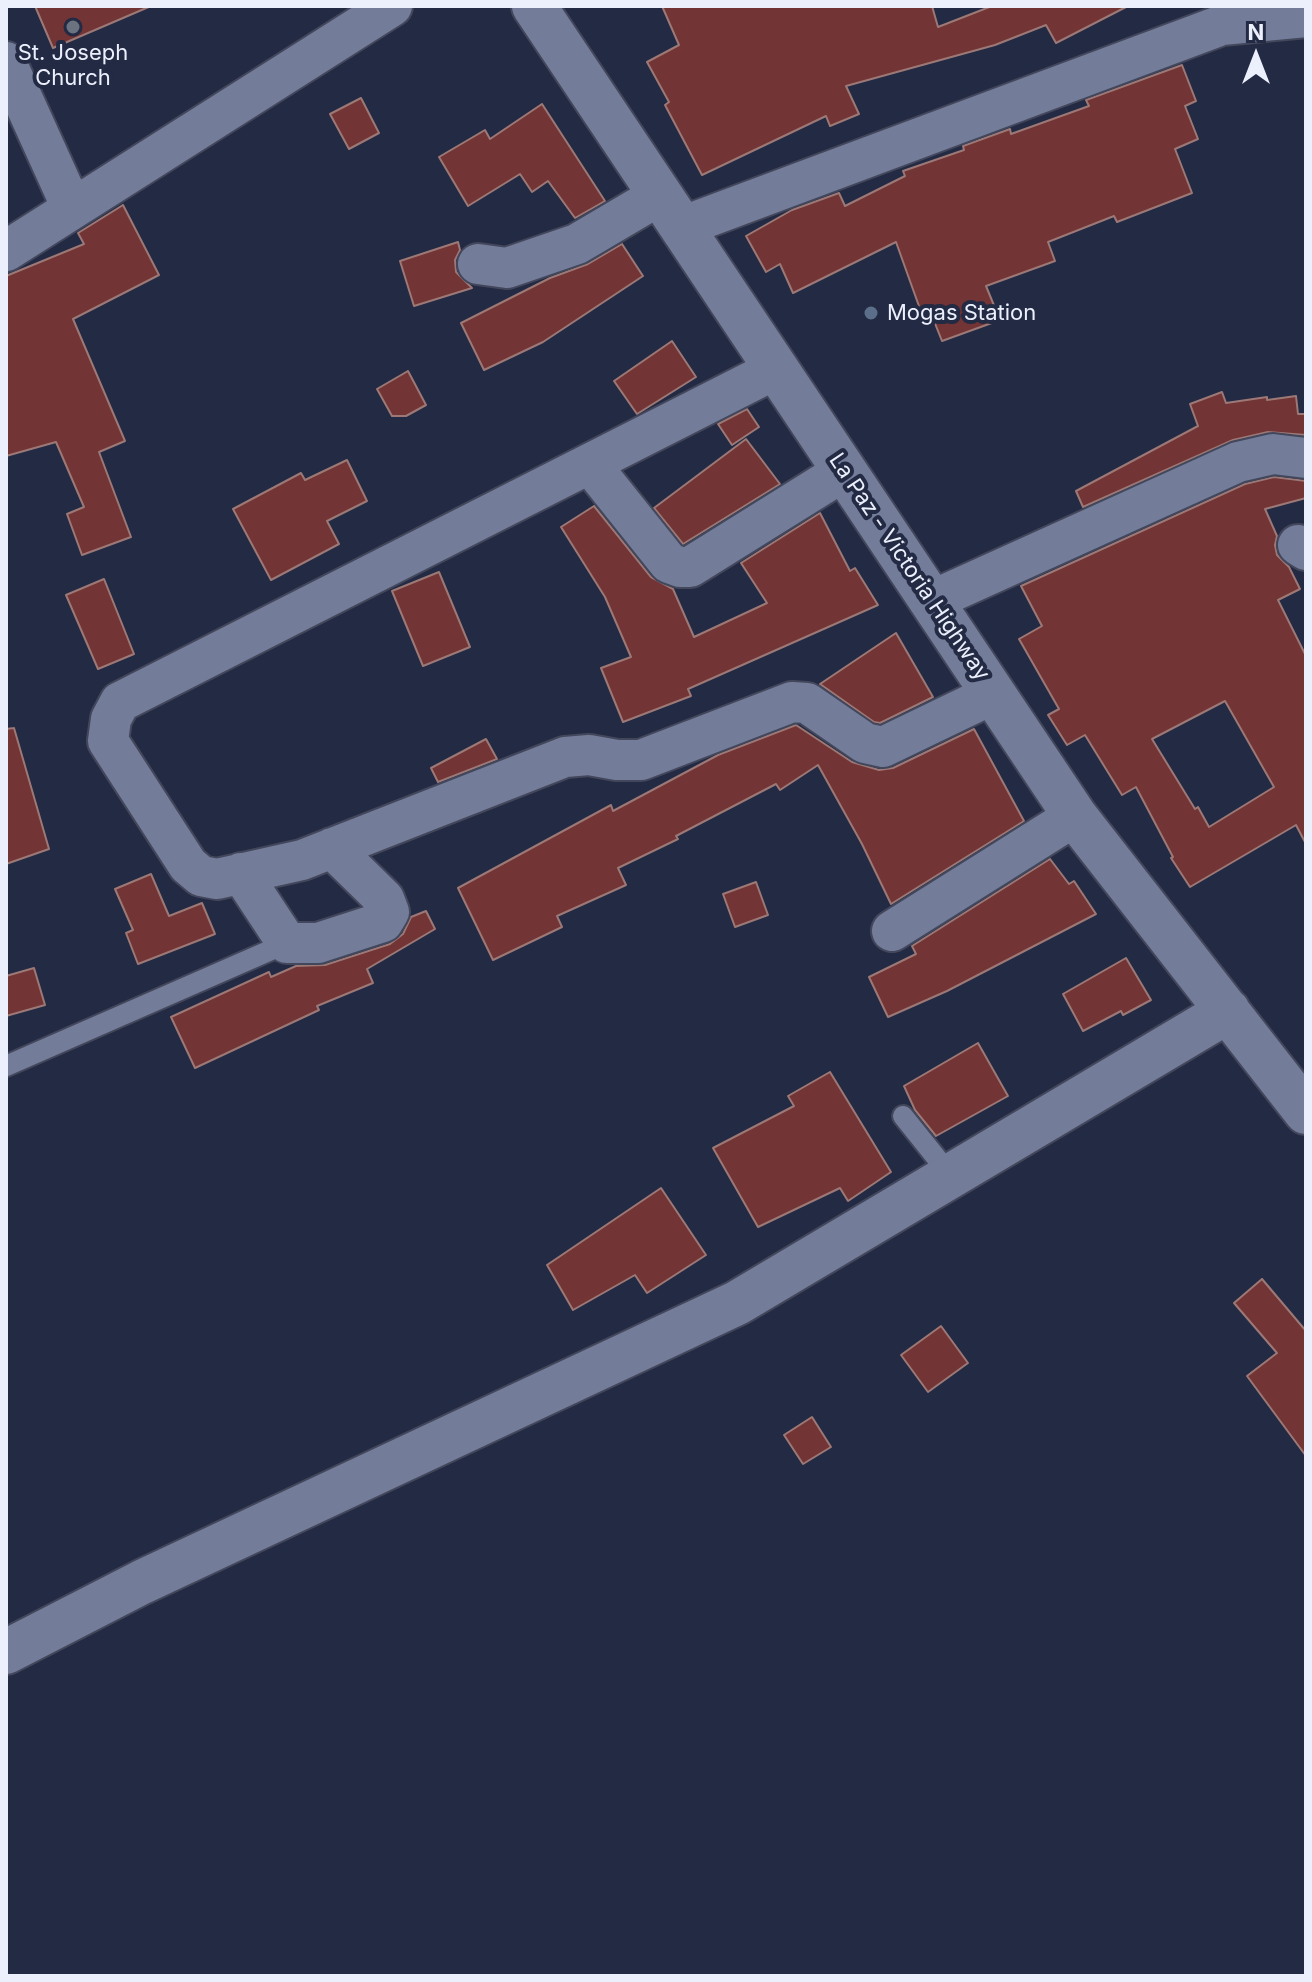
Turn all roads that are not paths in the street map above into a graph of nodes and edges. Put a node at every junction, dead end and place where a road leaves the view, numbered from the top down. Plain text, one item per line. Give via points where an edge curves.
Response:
1 (392, 6) edge
2 (534, 6) edge
3 (1222, 15) edge
4 (1306, 17) edge
5 (6, 62) edge
6 (72, 208) junction
7 (670, 211) junction
8 (6, 251) edge
9 (478, 264) dead end
10 (776, 369) junction
11 (1306, 458) edge
12 (590, 464) junction
13 (844, 471) junction
14 (931, 601) junction
15 (993, 694) junction
16 (1075, 816) junction
17 (332, 848) junction
18 (241, 873) junction
19 (892, 931) dead end
20 (287, 943) junction
21 (1228, 1011) junction
22 (6, 1066) edge
23 (1306, 1112) edge
24 (903, 1116) dead end
25 (951, 1176) junction
26 (6, 1652) edge

1 - 6 street
2 - 7 street, La Paz - Victoria Highway
3 - 4 street
3 - 7 street
5 - 6 street
6 - 8 street
7 - 9 street via 507,268
7 - 10 street, La Paz - Victoria Highway
10 - 12 street
10 - 13 street, La Paz - Victoria Highway
11 - 14 street via 1273,454 1238,462
12 - 13 street via 669,563 680,567 690,567
12 - 18 street via 120,702 108,741 188,865 201,876 217,879
13 - 14 street, La Paz - Victoria Highway
14 - 15 street, La Paz - Victoria Highway
15 - 16 street, La Paz - Victoria Highway
15 - 17 street via 883,747 865,743 807,703 792,702 641,760 565,757
16 - 19 street
16 - 21 street, La Paz - Victoria Highway
17 - 18 street
17 - 20 street via 384,899 389,912 383,922 318,943
18 - 20 street
20 - 22 lane
21 - 23 street, La Paz - Victoria Highway
21 - 25 street
24 - 25 lane
25 - 26 street via 737,1303 142,1582

